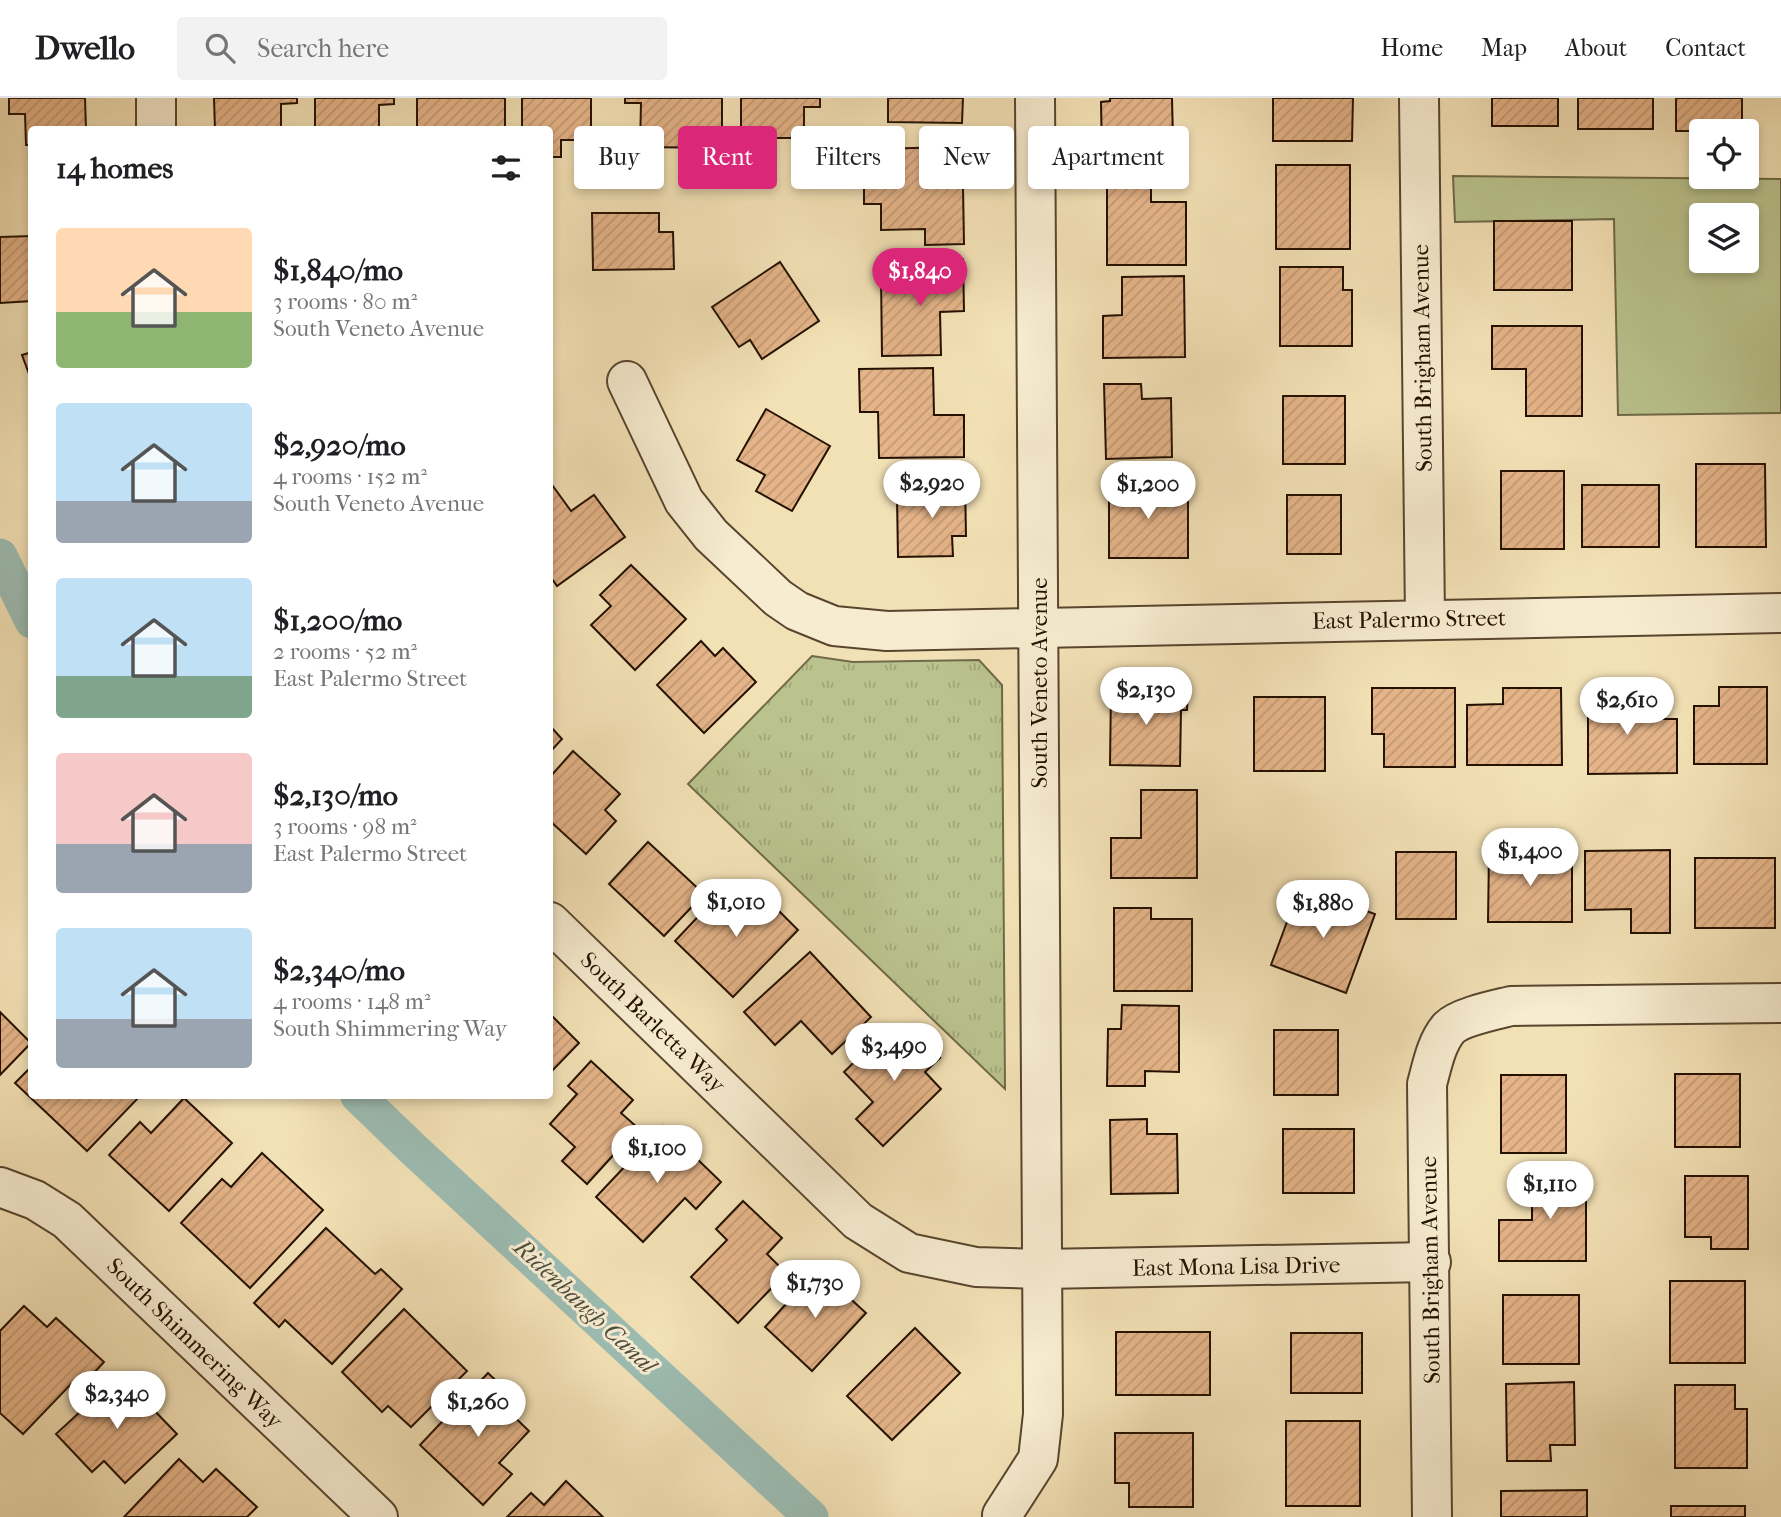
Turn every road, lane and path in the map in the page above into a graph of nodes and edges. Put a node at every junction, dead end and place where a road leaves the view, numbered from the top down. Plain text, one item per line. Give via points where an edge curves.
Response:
1 (156, 98) edge
2 (1035, 98) edge
3 (1419, 98) edge
4 (156, 126) edge
5 (627, 381) dead end
6 (1781, 613) edge
7 (1425, 619) junction
8 (1038, 627) junction
9 (553, 925) edge
10 (1781, 1003) edge
11 (0, 1187) edge
12 (1431, 1262) junction
13 (1042, 1269) junction
14 (1002, 1515) dead end
15 (378, 1517) edge
16 (1432, 1517) edge

1 - 4 street
2 - 8 street, South Veneto Avenue
3 - 7 street, South Brigham Avenue
5 - 8 street, East Palermo Street via 684,501 710,535 797,611 834,626 887,631
6 - 7 street, East Palermo Street
7 - 8 street, East Palermo Street
8 - 13 street, South Veneto Avenue
9 - 13 street, South Barletta Way via 858,1221 909,1253 976,1266
10 - 12 street, South Brigham Avenue via 1511,1006 1450,1027 1435,1053 1427,1084
11 - 15 street, South Shimmering Way via 35,1200 67,1220
12 - 13 street, East Mona Lisa Drive
12 - 16 street, South Brigham Avenue
13 - 14 street, South Veneto Avenue via 1043,1414 1038,1459

